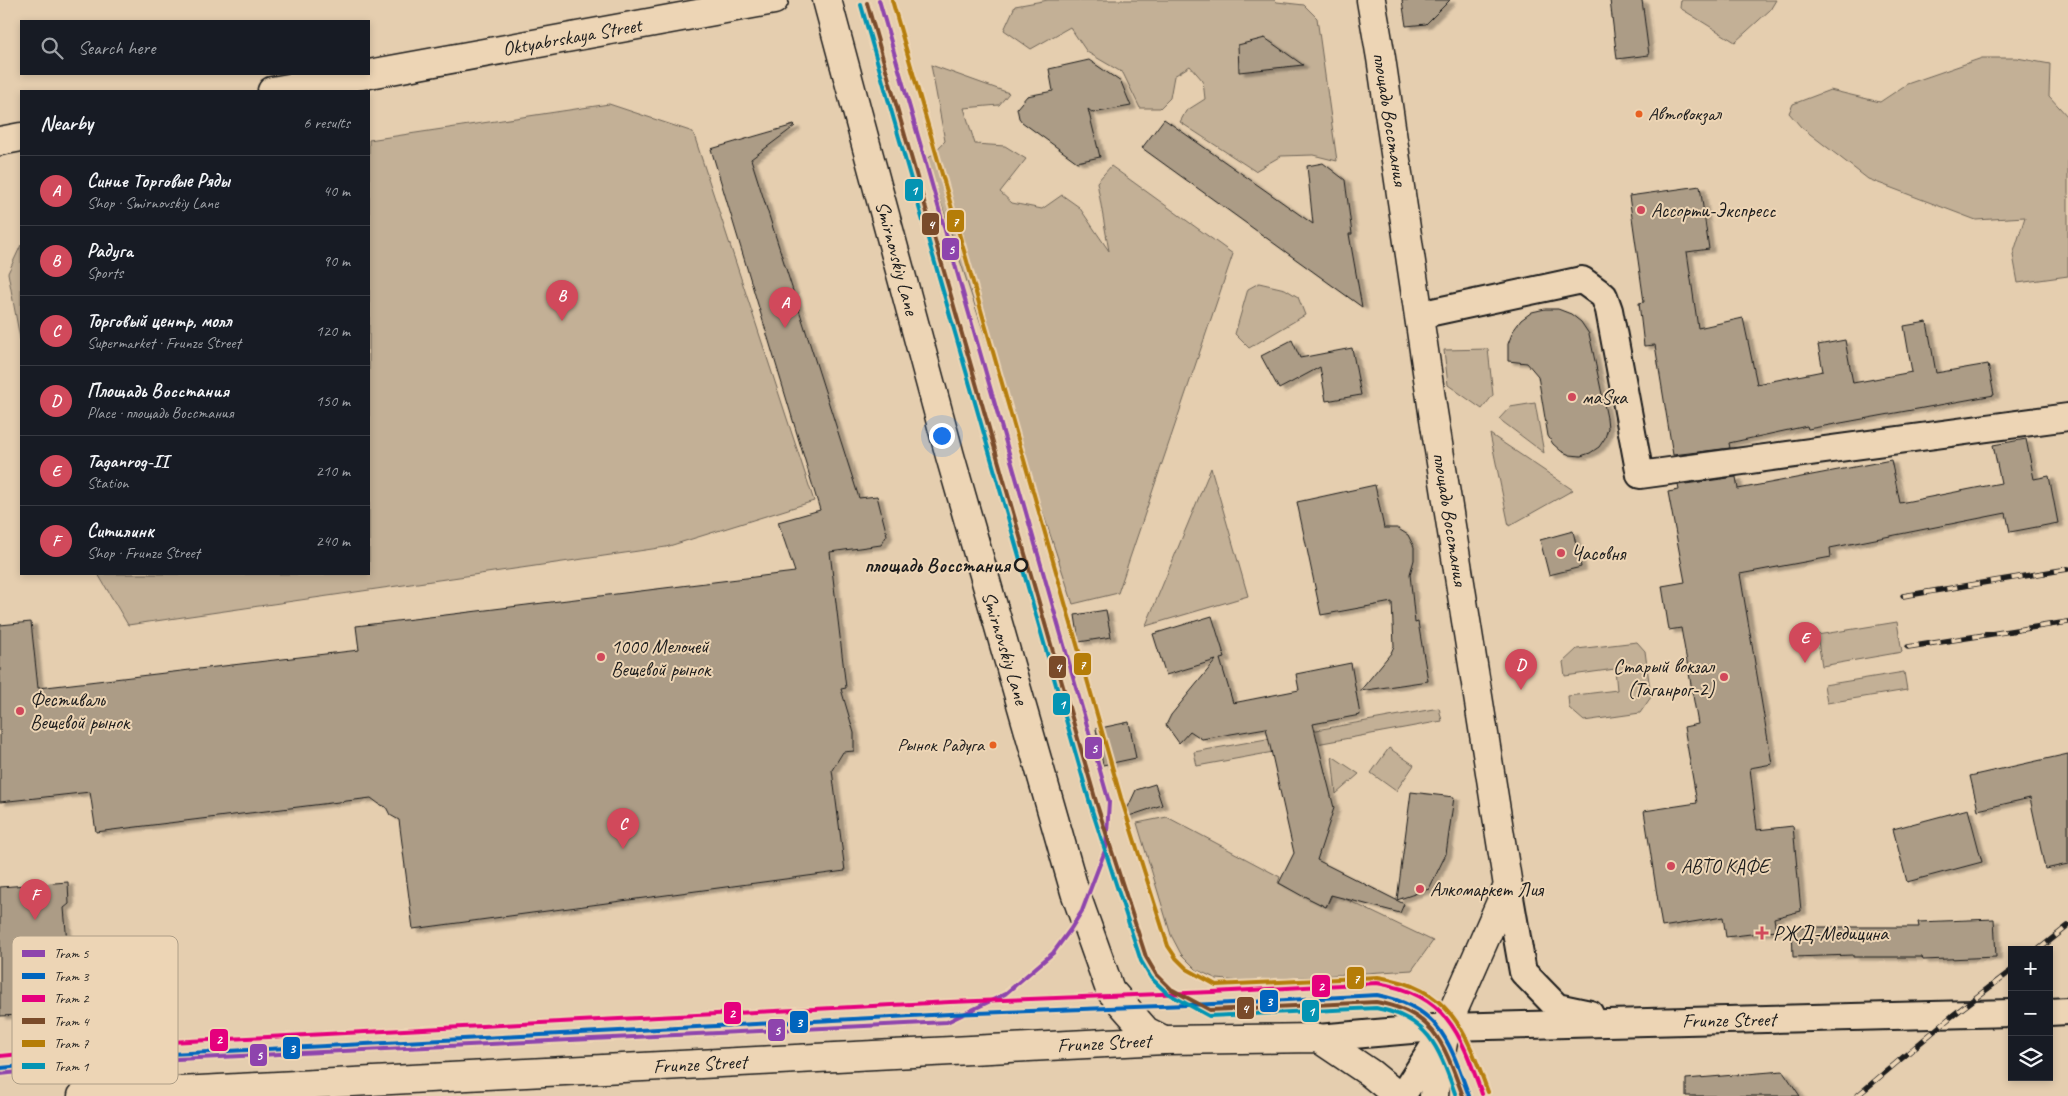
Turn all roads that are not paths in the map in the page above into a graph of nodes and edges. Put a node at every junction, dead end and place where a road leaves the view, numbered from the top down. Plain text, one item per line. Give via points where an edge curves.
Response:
1 (774, 0) edge
2 (828, 0) edge
3 (1371, 0) edge
4 (370, 74) edge
5 (363, 75) edge
6 (278, 90) edge
7 (20, 137) edge
8 (0, 141) edge
9 (1419, 315) junction
10 (2068, 417) edge
11 (1508, 886) junction
12 (2068, 1011) edge
13 (2053, 1012) edge
14 (2008, 1013) edge
15 (1633, 1022) junction
16 (1446, 1026) junction
17 (1318, 1038) junction
18 (1164, 1040) junction
19 (82, 1096) edge
20 (1400, 1096) edge
21 (1434, 1096) edge

1 - 4 main road, Oktyabrskaya Street
2 - 18 main road, Smirnovskiy Lane via 955,474 1075,892 1110,990 1146,1031
3 - 9 main road, площадь Восстания
5 - 6 main road, Oktyabrskaya Street
7 - 8 main road
9 - 10 street via 1582,280 1604,296 1609,310 1640,475
9 - 11 main road, площадь Восстания
11 - 15 street via 1523,972 1557,1007
11 - 16 main road
12 - 13 street
14 - 15 street, Frunze Street
15 - 16 street, Frunze Street
16 - 17 street, Frunze Street
16 - 20 street
16 - 21 main road
17 - 18 main road, Frunze Street
17 - 20 main road
18 - 19 main road, Frunze Street

